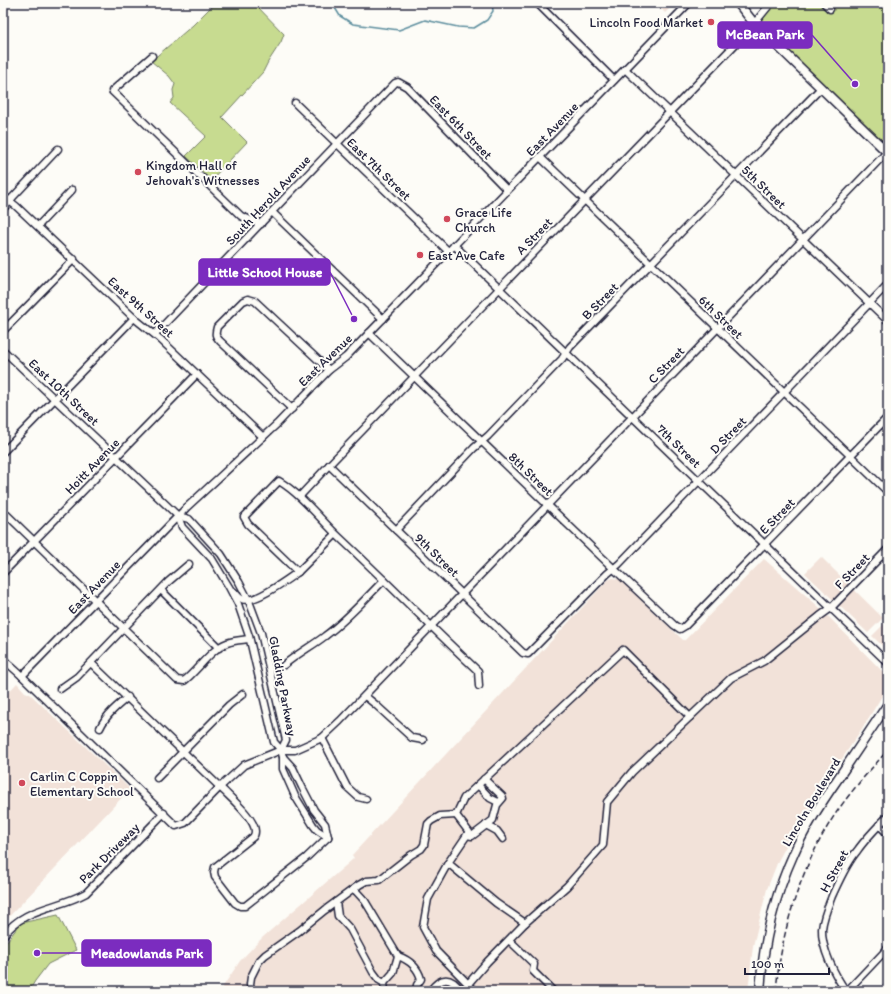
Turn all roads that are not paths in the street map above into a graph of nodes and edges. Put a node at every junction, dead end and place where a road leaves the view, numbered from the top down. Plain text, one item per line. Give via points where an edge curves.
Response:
1 (537, 3) edge
2 (689, 3) edge
3 (738, 3) edge
4 (771, 3) edge
5 (824, 3) edge
6 (830, 9) dead end
7 (754, 22) junction
8 (152, 56) dead end
9 (625, 69) junction
10 (614, 80) junction
11 (398, 82) joint
12 (821, 88) junction
13 (295, 103) dead end
14 (670, 111) junction
15 (336, 143) junction
16 (58, 149) dead end
17 (887, 152) edge
18 (540, 157) junction
19 (737, 176) junction
20 (72, 190) dead end
21 (507, 190) junction
22 (3, 196) edge
23 (584, 200) junction
24 (10, 201) junction
25 (3, 208) edge
26 (272, 212) junction
27 (261, 224) junction
28 (38, 226) junction
29 (803, 239) junction
30 (454, 245) junction
31 (448, 251) junction
32 (74, 259) junction
33 (651, 264) junction
34 (888, 284) edge
35 (499, 288) junction
36 (869, 303) junction
37 (134, 318) junction
38 (383, 319) junction
39 (888, 321) edge
40 (717, 328) junction
41 (3, 331) edge
42 (369, 333) junction
43 (155, 334) junction
44 (3, 350) edge
45 (566, 353) junction
46 (329, 370) junction
47 (197, 374) junction
48 (414, 376) junction
49 (784, 392) junction
50 (55, 399) junction
51 (292, 408) junction
52 (632, 417) junction
53 (888, 417) edge
54 (263, 437) junction
55 (481, 442) junction
56 (3, 452) edge
57 (116, 456) junction
58 (850, 456) junction
59 (329, 465) junction
60 (698, 481) junction
61 (888, 492) edge
62 (300, 496) junction
63 (547, 505) junction
64 (187, 507) junction
65 (3, 511) edge
66 (178, 516) junction
67 (190, 519) junction
68 (169, 526) junction
69 (182, 527) junction
70 (396, 530) junction
71 (336, 534) junction
72 (34, 541) junction
73 (765, 544) junction
74 (888, 550) edge
75 (189, 564) dead end
76 (613, 568) junction
77 (298, 572) junction
78 (3, 573) edge
79 (384, 580) junction
80 (229, 587) junction
81 (161, 590) junction
82 (462, 594) junction
83 (96, 600) junction
84 (249, 601) junction
85 (831, 608) junction
86 (431, 626) junction
87 (124, 628) junction
88 (680, 629) joint
89 (249, 639) junction
90 (219, 648) junction
91 (532, 651) joint
92 (3, 659) edge
93 (91, 662) junction
94 (888, 663) edge
95 (284, 665) dead end
96 (22, 676) junction
97 (479, 686) dead end
98 (60, 689) dead end
99 (243, 694) dead end
100 (365, 696) junction
101 (128, 697) junction
102 (888, 704) edge
103 (690, 717) junction
104 (100, 728) dead end
105 (322, 738) junction
106 (422, 740) dead end
107 (281, 750) junction
108 (184, 752) junction
109 (283, 757) junction
110 (157, 778) dead end
111 (484, 779) junction
112 (478, 785) junction
113 (220, 786) junction
114 (366, 799) dead end
115 (498, 802) junction
116 (164, 813) junction
117 (456, 815) junction
118 (888, 816) edge
119 (486, 825) junction
120 (879, 825) junction
121 (888, 834) edge
122 (467, 835) junction
123 (328, 836) junction
124 (503, 839) dead end
125 (448, 863) junction
126 (354, 889) junction
127 (336, 902) junction
128 (525, 923) junction
129 (3, 936) edge
130 (509, 940) junction
131 (888, 948) edge
132 (398, 956) junction
133 (384, 983) junction
134 (468, 984) junction
135 (251, 991) edge
136 (385, 991) edge
137 (416, 991) edge
138 (430, 991) edge
139 (461, 991) edge
140 (475, 991) edge
141 (553, 991) edge
142 (760, 991) edge
143 (846, 991) edge

1 - 10 street
2 - 9 street, East Avenue
3 - 7 main road
4 - 7 street, A Street
5 - 6 street
7 - 12 main road
7 - 14 street, A Street
8 - 27 street via 112,91 241,216
9 - 10 street, East Avenue
9 - 14 street, 5th Street
10 - 18 street, East Avenue
11 - 15 street, South Herold Avenue via 391,86
11 - 21 street, East 6th Street via 407,87
12 - 17 main road
12 - 19 street, B Street
13 - 15 street, East 7th Street
14 - 19 street, 5th Street
14 - 23 street, A Street
15 - 26 street, South Herold Avenue
15 - 31 street, East 7th Street
16 - 24 street
17 - 29 street, C Street
18 - 21 street, East Avenue
18 - 23 street, 6th Street
19 - 29 street, 5th Street
19 - 33 street, B Street
20 - 28 street
21 - 30 street, East Avenue
22 - 24 street, East 9th Street
23 - 33 street, 6th Street
23 - 35 street, A Street
24 - 25 street
24 - 28 street, East 9th Street
26 - 27 street, South Herold Avenue
26 - 38 street
27 - 43 street, South Herold Avenue
28 - 32 street, East 9th Street
29 - 36 street, 5th Street
29 - 40 street, C Street
30 - 31 street, East Avenue
30 - 35 street, 7th Street
31 - 38 street, East Avenue
32 - 37 street, East 9th Street
32 - 41 street
33 - 40 street, 6th Street
33 - 45 street, B Street
34 - 36 street, D Street
35 - 45 street, 7th Street
35 - 48 street, A Street
36 - 39 street, 5th Street
36 - 49 street, D Street
37 - 43 street, East 9th Street
37 - 50 street
38 - 42 street, East Avenue
40 - 49 street, 6th Street
40 - 52 street, C Street
42 - 46 street, East Avenue via 346,357
42 - 48 street, 8th Street
43 - 47 street, East 9th Street
44 - 50 street, East 10th Street
45 - 52 street, 7th Street
45 - 55 street, B Street
46 - 51 street, East Avenue
46 - 51 street via 255,301 243,301 217,327 216,337
47 - 54 street, East 9th Street
47 - 57 street, Hoitt Avenue
48 - 55 street, 8th Street
48 - 59 street, A Street
49 - 58 street, 6th Street
49 - 60 street, D Street
50 - 56 street
50 - 57 street, East 10th Street
51 - 54 street, East Avenue
52 - 60 street, 7th Street
52 - 63 street, C Street
53 - 58 street, E Street
54 - 64 street, East Avenue
55 - 63 street, 8th Street
55 - 70 street, B Street
57 - 66 street, East 10th Street
57 - 72 street, Hoitt Avenue
58 - 61 street, 6th Street
58 - 73 street, E Street
59 - 62 street, A Street
59 - 70 street, 9th Street
60 - 73 street, 7th Street
60 - 76 street, D Street
62 - 71 street
62 - 77 street via 279,481 244,517 248,524
63 - 76 street, 8th Street
63 - 82 street, C Street
64 - 66 street, East Avenue
64 - 67 street
65 - 72 street
66 - 67 street
66 - 68 street, East Avenue
66 - 69 street, Gladding Parkway
67 - 84 street, Gladding Parkway via 221,554
68 - 69 street
68 - 83 street, East Avenue
69 - 80 street, Gladding Parkway via 212,559
70 - 82 street, 9th Street
71 - 77 street
71 - 79 street
72 - 78 street, Hoitt Avenue
72 - 83 street
73 - 85 street, 7th Street
73 - 88 street, E Street
74 - 85 street, F Street
75 - 81 street
76 - 88 street, 8th Street
76 - 91 street, D Street
77 - 84 street via 277,587
79 - 86 street
79 - 95 street via 347,618
80 - 84 street via 242,599
80 - 89 street, Gladding Parkway
81 - 87 street
81 - 90 street
82 - 86 street, C Street
82 - 91 street, 9th Street via 523,653 528,654
83 - 87 street
83 - 96 street, East Avenue
84 - 107 street, Gladding Parkway via 261,633 286,740
85 - 94 street, 7th Street
85 - 103 street, F Street via 764,661 731,678
86 - 97 street via 478,671
86 - 100 street, C Street
87 - 90 street via 177,680 184,681 191,676
87 - 93 street
89 - 90 street via 227,643
89 - 107 street, Gladding Parkway via 274,742
92 - 96 street
93 - 98 street via 77,677
93 - 101 street
96 - 116 street
99 - 108 street
100 - 105 street, C Street
100 - 106 street via 412,738
101 - 104 street via 113,709
101 - 108 street
102 - 142 main road, Lincoln Boulevard via 825,798 794,852 772,914 762,963
103 - 111 street via 623,650
103 - 128 street, F Street via 632,772 607,802 603,845 567,886
105 - 107 street via 295,750
105 - 114 street via 347,786 358,796
107 - 109 street
107 - 113 street via 244,765
108 - 110 street
108 - 113 street
109 - 123 street via 294,768 314,810 325,824
109 - 123 street via 284,773 298,802 317,830
111 - 112 street
111 - 115 street via 502,796
112 - 115 street via 490,798
112 - 117 street via 464,798
113 - 116 street via 185,823 176,826
113 - 123 street via 246,814 255,832 253,837 215,867 215,878 240,906 245,906 307,857
115 - 119 street via 493,820
116 - 129 street, Park Driveway via 86,892 75,899 22,917
117 - 122 street via 469,832
117 - 126 street via 440,816 431,821 421,849 379,880 366,881
118 - 120 street, H Street
119 - 122 street via 472,836
119 - 124 street via 497,831
120 - 121 street
120 - 143 street, H Street via 857,851 840,880 824,918 822,929 825,947 836,976
122 - 125 street
125 - 128 street via 496,903
125 - 134 street via 428,899 423,927 436,951
126 - 127 street
126 - 132 street via 365,901
127 - 133 street via 338,916 350,929 373,972
127 - 135 street via 259,961 251,977
128 - 130 street, F Street
130 - 134 street, F Street
130 - 141 street via 534,964 533,971
131 - 143 street
132 - 133 street via 393,973
132 - 137 street via 411,964 418,973 421,979
133 - 136 street
134 - 140 street
138 - 139 street via 436,983 447,980 454,982

